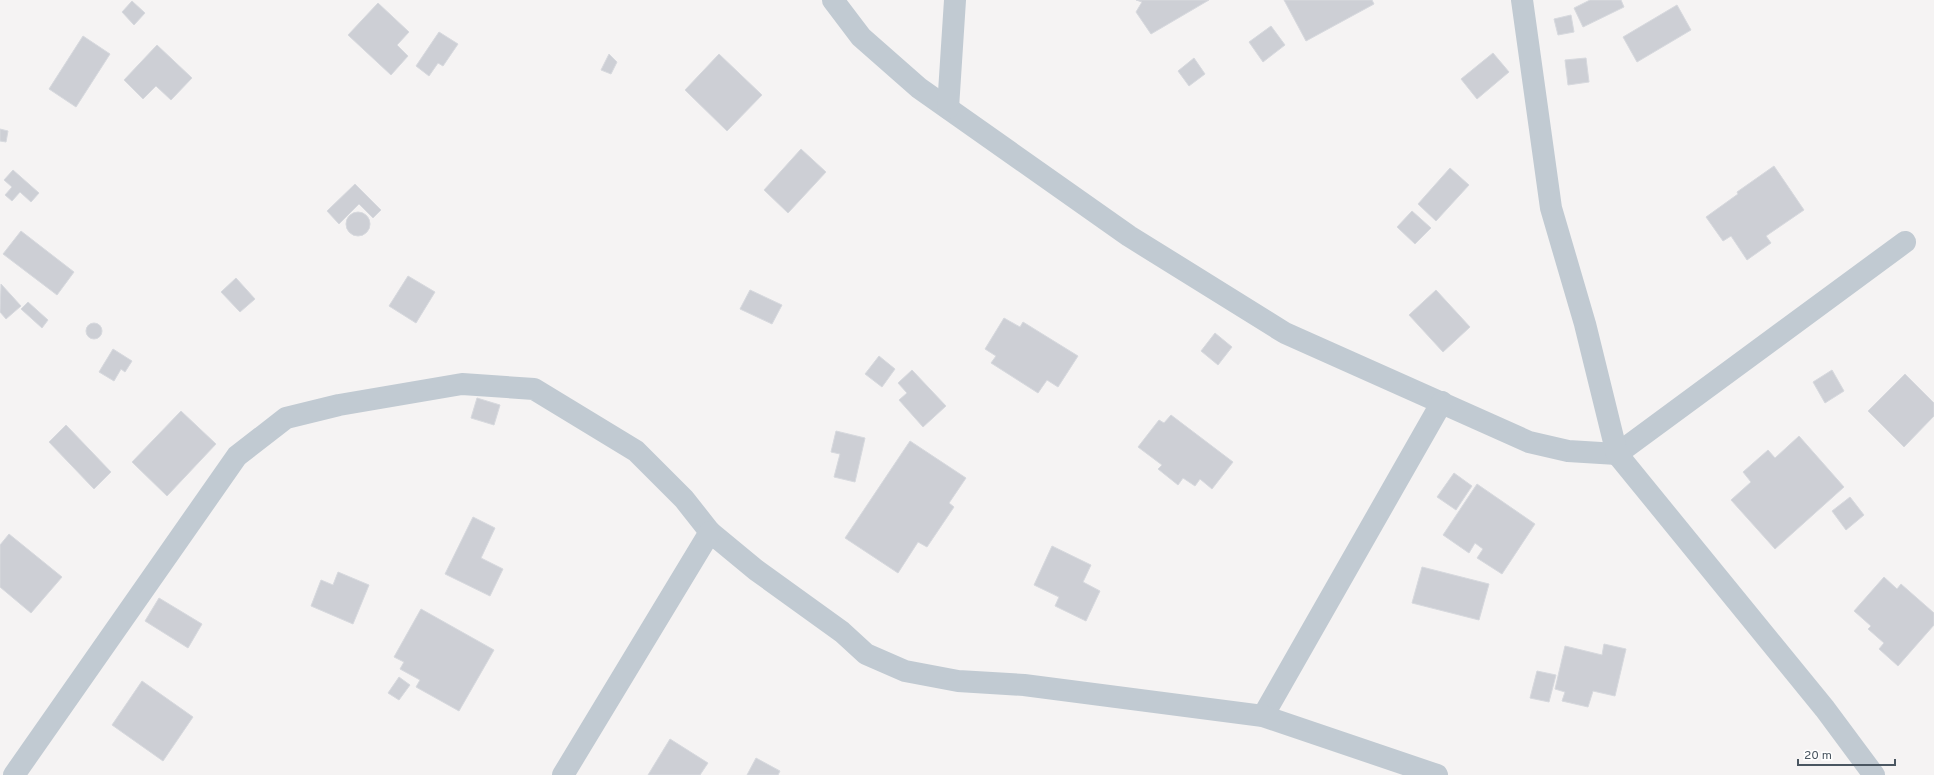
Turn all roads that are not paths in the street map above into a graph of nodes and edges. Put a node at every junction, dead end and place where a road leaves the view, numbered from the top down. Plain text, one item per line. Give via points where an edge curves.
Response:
1 (833, 0) edge
2 (954, 0) edge
3 (1522, 0) edge
4 (948, 108) junction
5 (1905, 242) dead end
6 (1442, 402) junction
7 (1617, 454) junction
8 (710, 532) junction
9 (1263, 716) junction
10 (14, 775) edge
11 (563, 775) edge
12 (1437, 775) edge
13 (1874, 775) edge

1 - 4 street via 861,37 918,88
2 - 4 street
3 - 7 street via 1551,208 1585,324
4 - 6 street via 1129,236 1285,333
5 - 7 street
6 - 7 street via 1529,442 1568,451
6 - 9 street
7 - 13 street via 1825,708
8 - 9 street via 756,570 842,632 866,654 905,671 958,681 1024,685
8 - 10 street via 684,499 636,451 534,389 462,384 339,405 286,418 237,456
8 - 11 street
9 - 12 street

